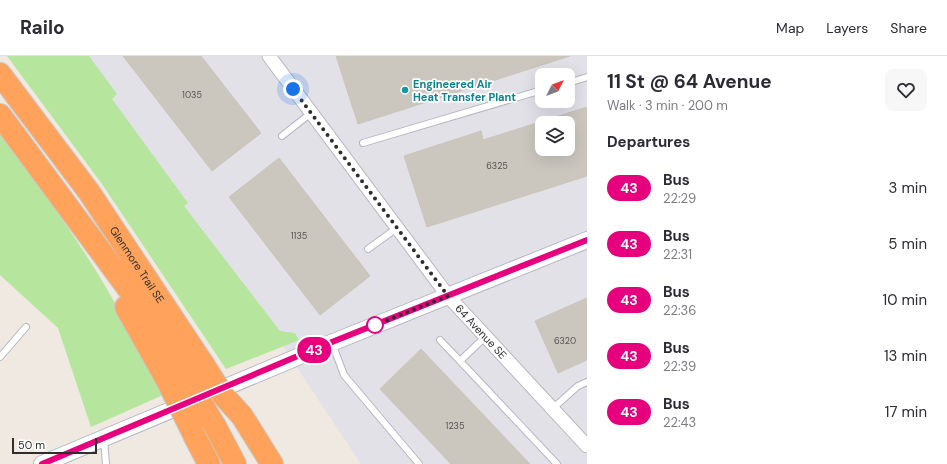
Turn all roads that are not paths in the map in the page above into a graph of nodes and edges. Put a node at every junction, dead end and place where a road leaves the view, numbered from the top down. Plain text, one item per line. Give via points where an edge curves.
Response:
1 (269, 56) edge
2 (0, 74) edge
3 (587, 77) edge
4 (575, 81) edge
5 (535, 92) edge
6 (312, 113) junction
7 (0, 115) edge
8 (282, 136) dead end
9 (363, 143) dead end
10 (396, 228) junction
11 (587, 240) edge
12 (368, 249) dead end
13 (448, 296) junction
14 (26, 327) dead end
15 (485, 337) junction
16 (440, 340) dead end
17 (331, 343) junction
18 (0, 356) edge
19 (460, 361) junction
20 (175, 377) junction
21 (587, 382) edge
22 (552, 409) junction
23 (239, 417) junction
24 (104, 438) junction
25 (587, 446) edge
26 (42, 464) edge
27 (106, 464) edge
28 (209, 464) edge
29 (235, 464) edge
30 (259, 464) edge
31 (272, 464) edge
32 (419, 464) edge
33 (556, 464) edge

1 - 6 street, 64 Avenue SE
2 - 23 highway, Glenmore Trail SE, bridge via 89,192
3 - 4 lane
5 - 9 lane
6 - 8 lane
6 - 10 street, 64 Avenue SE
7 - 20 highway, Glenmore Trail SE via 130,291
10 - 12 lane
10 - 13 street, 64 Avenue SE
11 - 13 street
13 - 15 street, 64 Avenue SE
13 - 17 street
14 - 18 lane
15 - 19 lane
15 - 22 street, 64 Avenue SE
16 - 19 lane
17 - 24 street
17 - 32 lane via 344,375
19 - 33 lane
20 - 28 highway, bridge via 195,437
20 - 29 highway, Glenmore Trail SE, bridge via 216,428
21 - 22 lane via 578,386
22 - 25 street, 64 Avenue SE
23 - 30 highway
23 - 31 highway
24 - 26 street
24 - 27 lane

